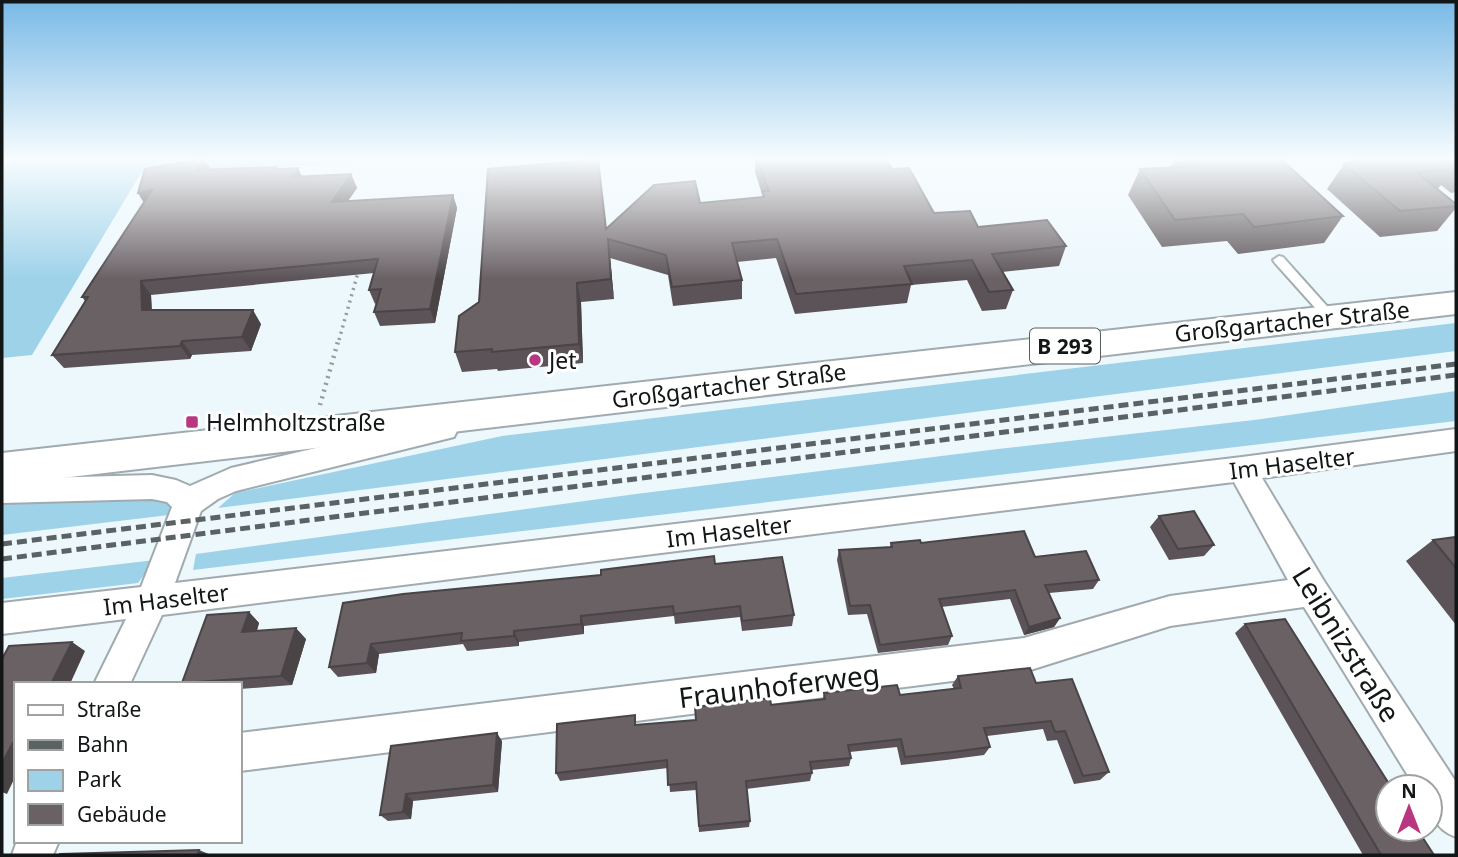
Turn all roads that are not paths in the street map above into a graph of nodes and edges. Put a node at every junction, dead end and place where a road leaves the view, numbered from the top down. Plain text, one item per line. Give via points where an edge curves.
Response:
1 (1279, 260) dead end
2 (1456, 303) edge
3 (1330, 317) junction
4 (460, 418) junction
5 (1456, 440) edge
6 (2, 469) edge
7 (1241, 469) junction
8 (2, 491) edge
9 (188, 503) junction
10 (1312, 591) junction
11 (152, 601) junction
12 (2, 619) edge
13 (113, 682) edge
14 (242, 752) edge
15 (1456, 817) edge

1 - 3 lane
2 - 3 main road, Großgartacher Straße / B 293
3 - 4 main road, Großgartacher Straße / B 293
4 - 6 main road, Großgartacher Straße / B 293
4 - 9 street via 460,425 231,480
5 - 7 street, Im Haselter
7 - 10 street, Leibnizstraße
7 - 11 street, Im Haselter
8 - 9 street via 152,488 176,492
9 - 11 street
10 - 14 street, Fraunhoferweg via 1170,611 1024,655
10 - 15 street, Leibnizstraße
11 - 12 street, Im Haselter
11 - 13 street

